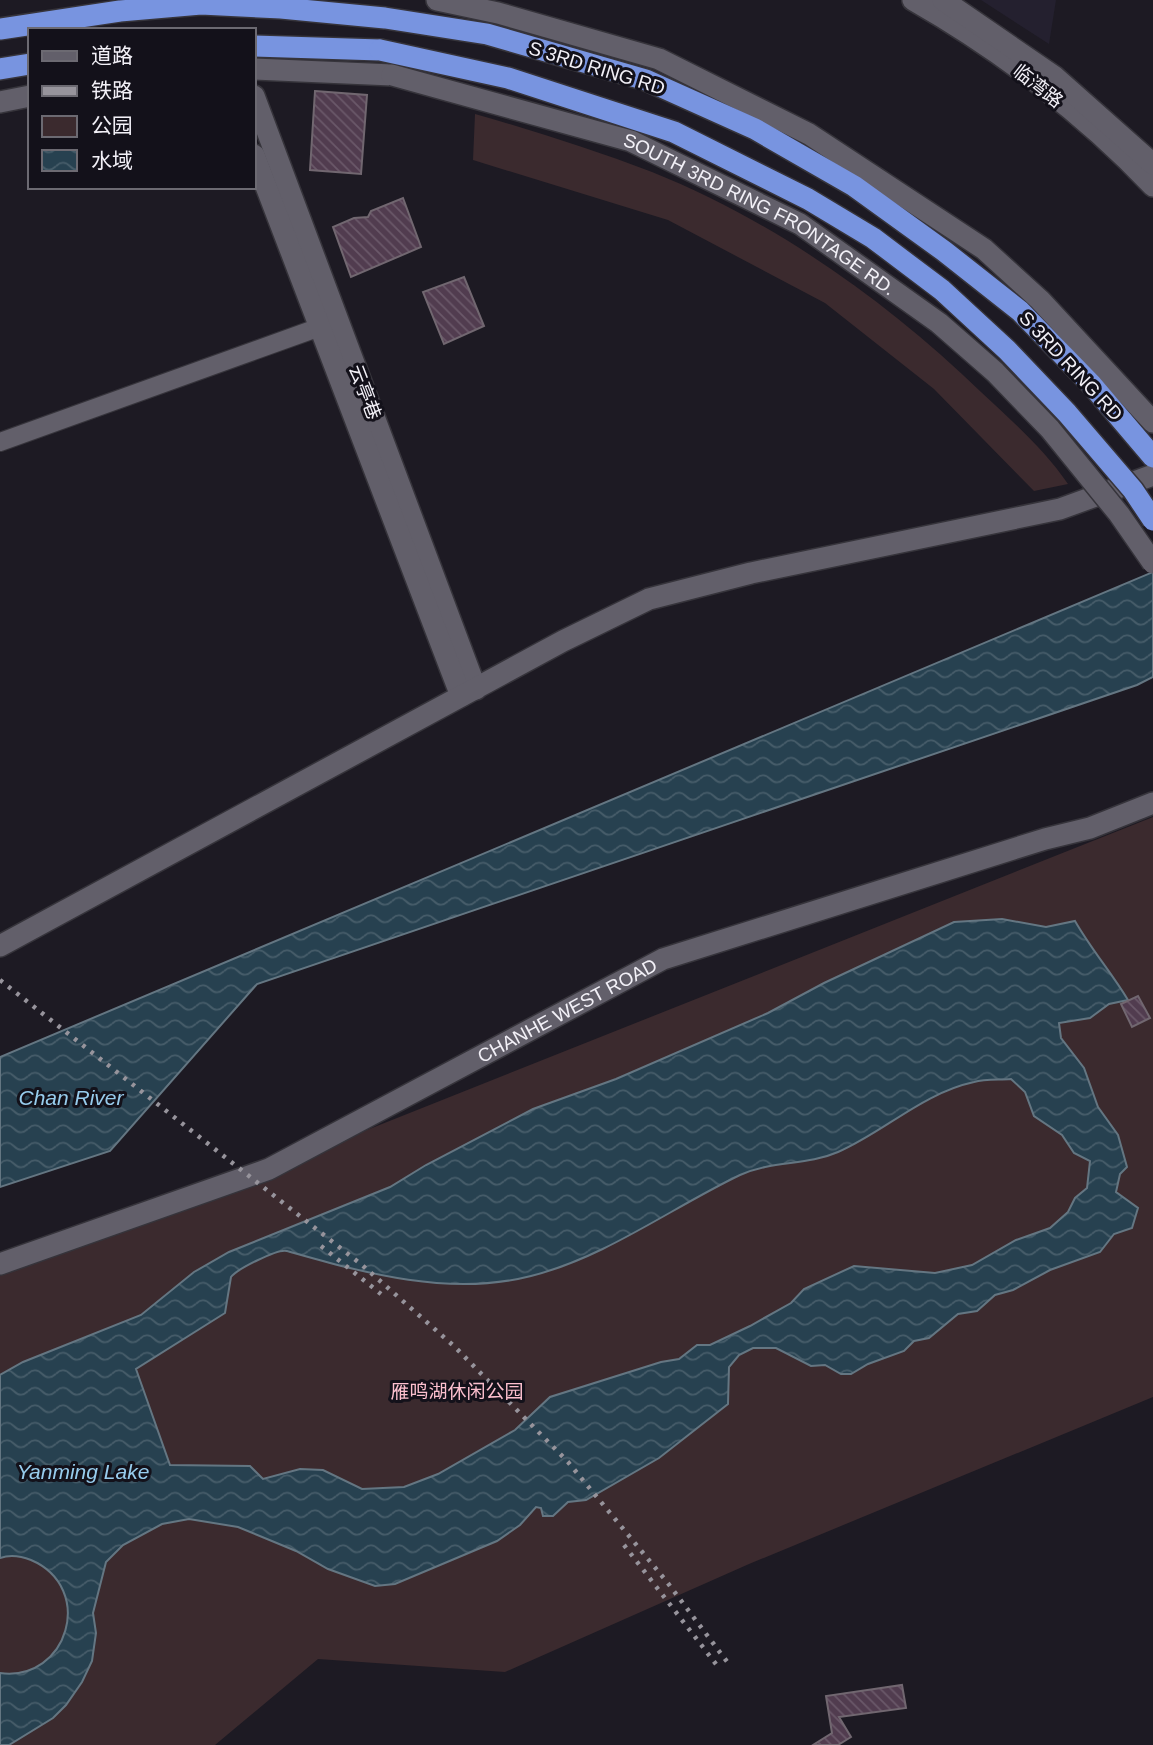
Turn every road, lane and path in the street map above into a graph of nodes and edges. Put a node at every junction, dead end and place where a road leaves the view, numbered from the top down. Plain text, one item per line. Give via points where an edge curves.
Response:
1 (256, 0) edge
2 (438, 0) edge
3 (913, 0) edge
4 (943, 0) edge
5 (281, 8) junction
6 (0, 29) edge
7 (256, 46) edge
8 (28, 64) edge
9 (0, 69) edge
10 (256, 69) edge
11 (28, 96) edge
12 (256, 102) edge
13 (0, 103) edge
14 (256, 160) edge
15 (1153, 164) edge
16 (1153, 186) edge
17 (320, 327) junction
18 (1153, 422) edge
19 (0, 442) edge
20 (1153, 457) edge
21 (1153, 475) edge
22 (1153, 520) edge
23 (1153, 563) edge
24 (469, 693) junction
25 (1153, 803) edge
26 (0, 946) edge
27 (0, 1264) edge

1 - 5 highway
2 - 18 street via 659,59 809,134 984,249 1040,300
3 - 16 street, 临湾路 via 995,52 1068,109
4 - 15 street, 临湾路 via 1055,77
5 - 6 highway, S 3RD RING RD via 201,4
5 - 20 highway, S 3RD RING RD via 487,34 646,80 755,129 854,186 1020,311
7 - 22 highway, S 3RD RING RD, bridge via 380,50 509,78 674,132 808,199 873,238 942,290 1007,350 1067,413
8 - 9 highway
10 - 23 street, SOUTH 3RD RING FRONTAGE RD., bridge via 392,75 631,141 800,224 939,323 995,372 1050,429
11 - 13 street
12 - 24 street, 云亭巷
14 - 17 street
17 - 19 street
17 - 24 street
21 - 24 street via 1060,509 751,573 649,599
24 - 26 street
25 - 27 street, CHANHE WEST ROAD via 1090,828 663,959 269,1168

